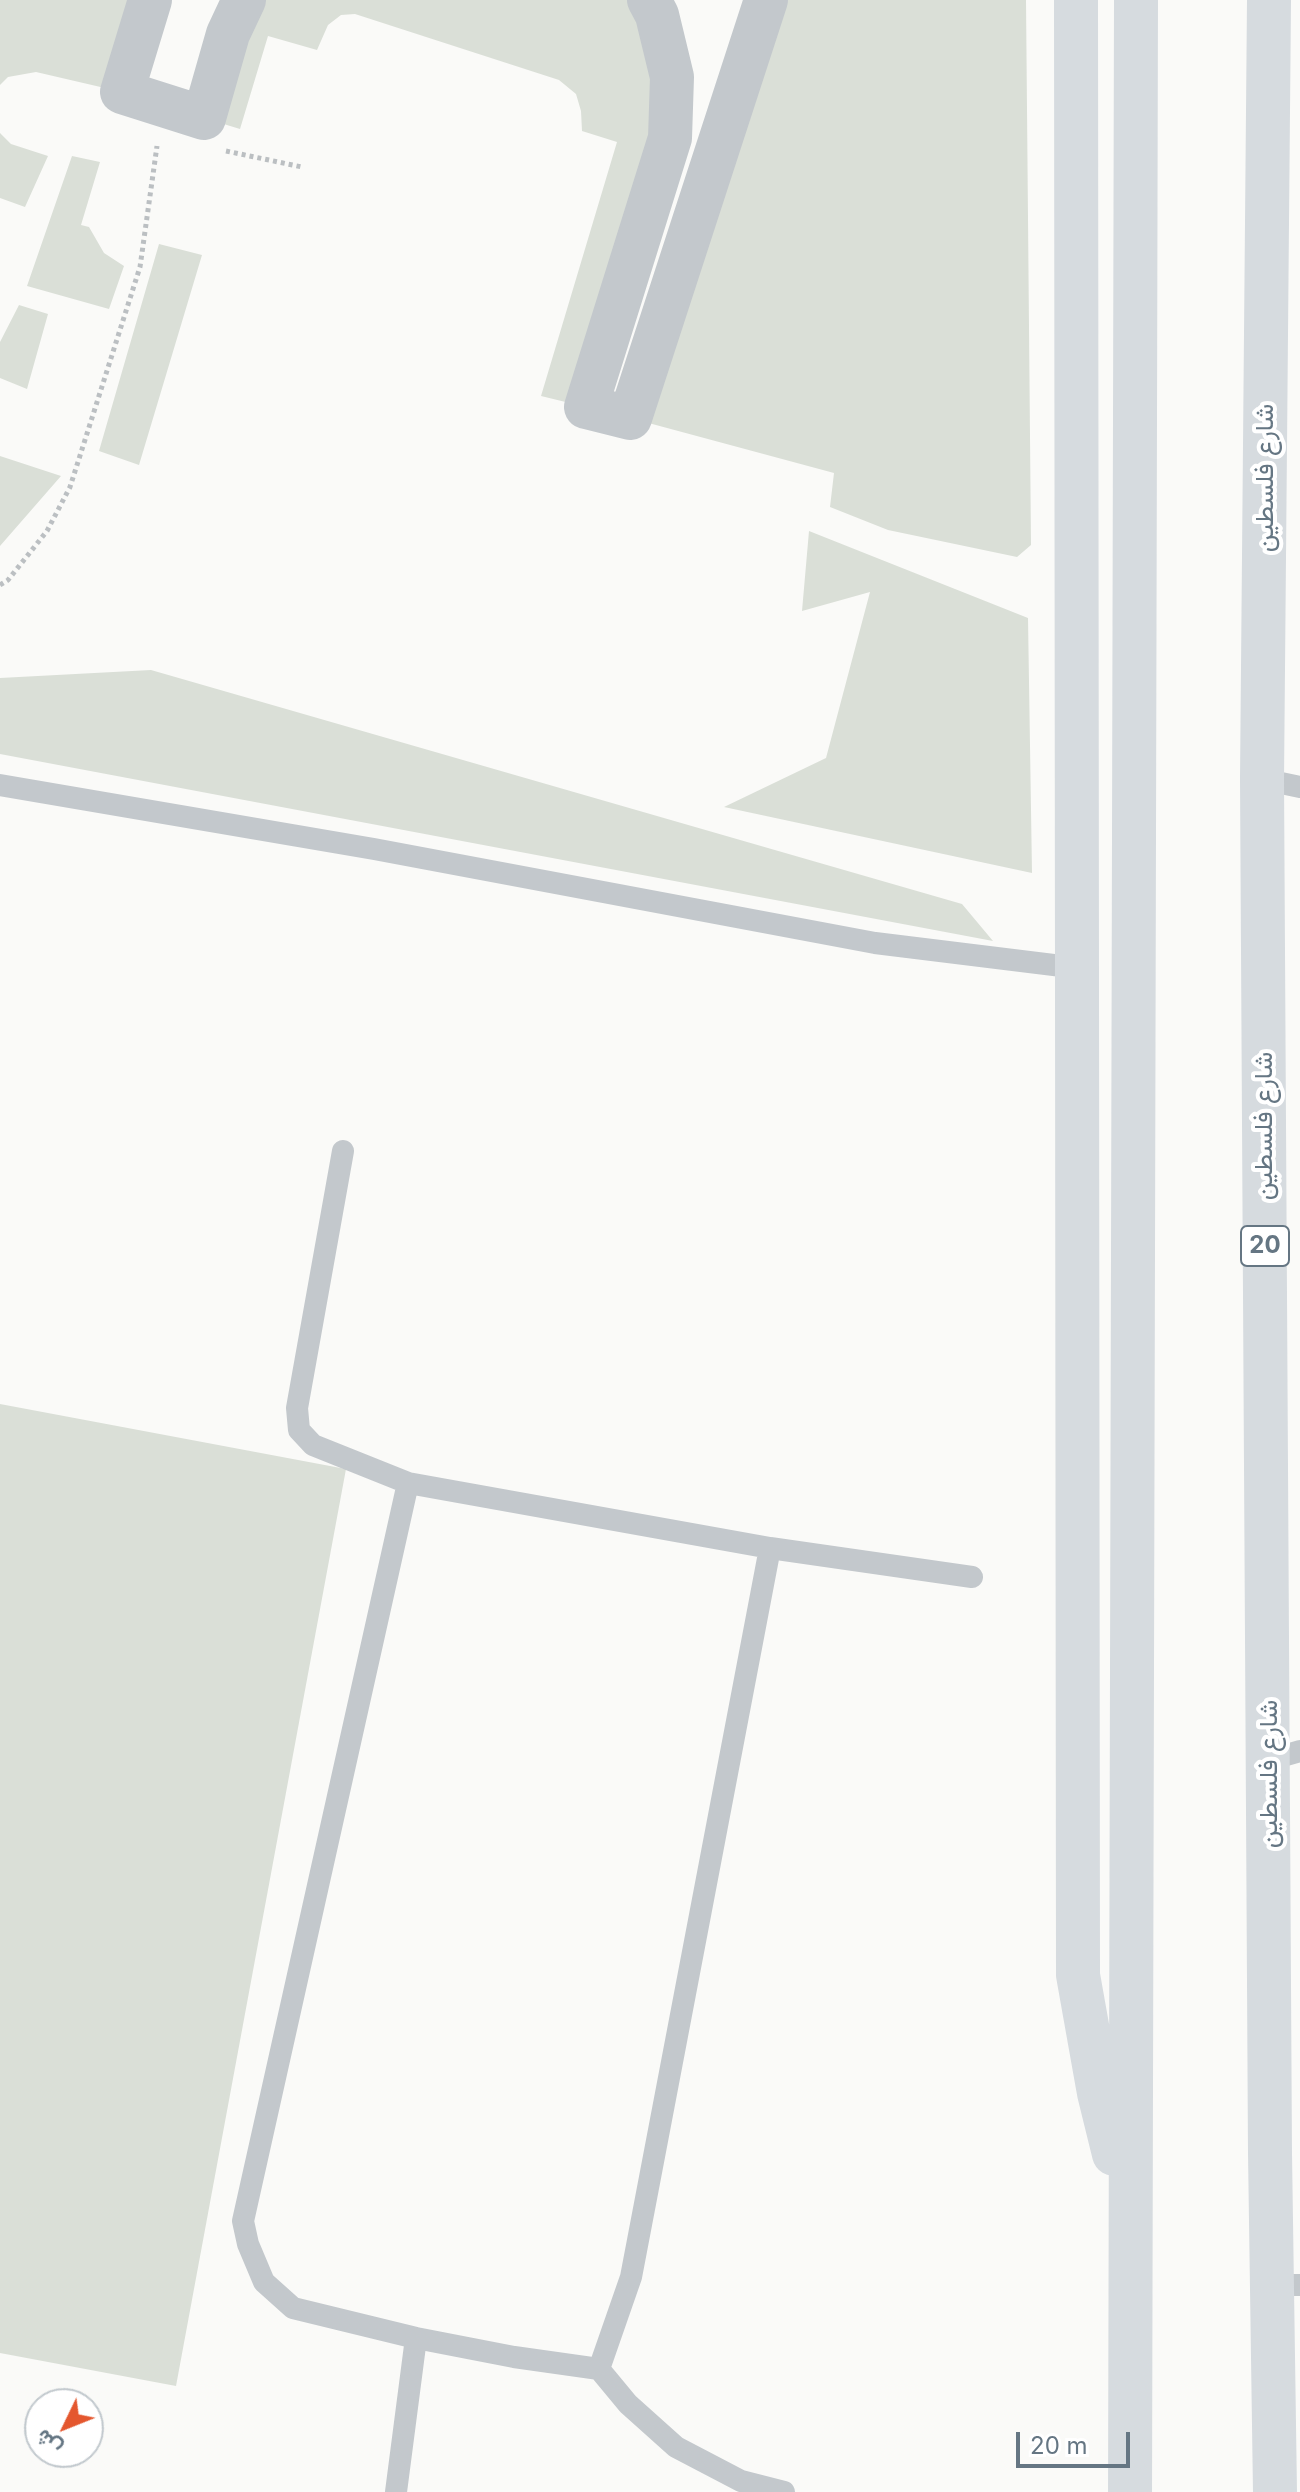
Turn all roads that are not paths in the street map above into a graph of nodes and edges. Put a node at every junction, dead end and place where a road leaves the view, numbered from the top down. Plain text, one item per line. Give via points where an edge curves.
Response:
1 (150, 0) edge
2 (244, 0) edge
3 (649, 0) edge
4 (766, 0) edge
5 (1076, 0) edge
6 (1136, 0) edge
7 (1269, 0) edge
8 (1281, 783) edge
9 (0, 785) edge
10 (1078, 968) junction
11 (343, 1151) dead end
12 (408, 1483) junction
13 (770, 1548) junction
14 (972, 1577) dead end
15 (1284, 1756) edge
16 (1131, 2211) junction
17 (1286, 2240) edge
18 (1286, 2285) edge
19 (416, 2338) junction
20 (599, 2369) junction
21 (1281, 2481) edge
22 (396, 2492) edge
23 (784, 2492) edge
24 (1130, 2492) edge

1 - 2 street via 122,92 204,118 228,34
3 - 4 street via 672,77 670,138 586,407 630,418
5 - 10 main road
6 - 16 main road
7 - 8 main road, شارع فلسطين / 20
8 - 15 main road, شارع فلسطين / 20
9 - 10 lane via 875,943
10 - 16 main road via 1078,1975 1099,2093
11 - 12 lane via 297,1408 299,1430 313,1445
12 - 13 lane
12 - 19 lane via 243,2221 264,2282 293,2308
13 - 14 lane
13 - 20 lane via 631,2277
15 - 17 main road, شارع فلسطين / 20 via 1278,2154
16 - 24 main road
17 - 18 main road, شارع فلسطين / 20
18 - 21 main road, شارع فلسطين / 20
19 - 20 lane
19 - 22 lane
20 - 23 lane via 676,2447 741,2481

